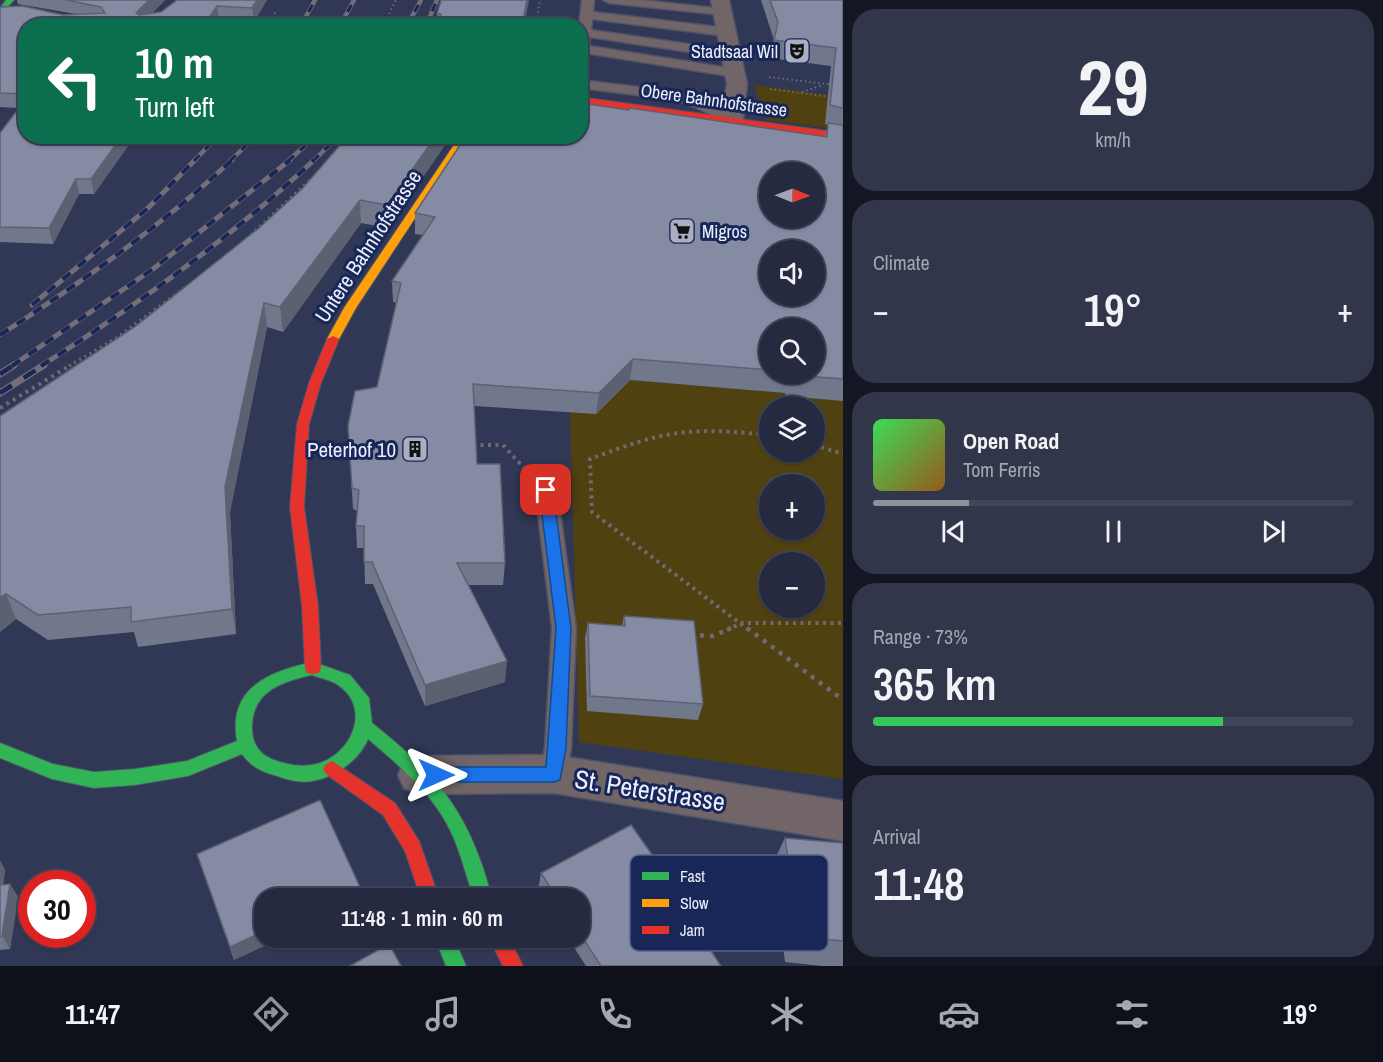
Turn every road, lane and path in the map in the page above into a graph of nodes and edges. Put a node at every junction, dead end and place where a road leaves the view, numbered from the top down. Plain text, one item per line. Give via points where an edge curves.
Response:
1 (396, 0) edge
2 (540, 0) edge
3 (609, 0) edge
4 (4, 8) edge
5 (277, 10) dead end
6 (27, 12) edge
7 (272, 18) edge
8 (387, 18) edge
9 (537, 18) edge
10 (588, 24) edge
11 (588, 24) edge
12 (588, 24) edge
13 (728, 43) edge
14 (843, 80) edge
15 (588, 85) edge
16 (843, 86) edge
17 (798, 93) junction
18 (832, 97) edge
19 (588, 100) edge
20 (732, 120) junction
21 (843, 136) edge
22 (460, 144) edge
23 (314, 176) edge
24 (238, 245) edge
25 (193, 282) edge
26 (0, 408) edge
27 (759, 434) edge
28 (468, 445) edge
29 (825, 448) edge
30 (843, 454) edge
31 (546, 490) joint
32 (742, 623) junction
33 (843, 623) edge
34 (679, 634) edge
35 (313, 668) junction
36 (843, 700) edge
37 (366, 728) junction
38 (245, 745) junction
39 (0, 750) edge
40 (332, 769) junction
41 (554, 774) junction
42 (419, 775) junction
43 (843, 821) edge
44 (427, 888) edge
45 (479, 888) edge
46 (449, 948) edge
47 (504, 948) edge
48 (456, 966) edge
49 (513, 966) edge

1 - 8 path
2 - 9 path
3 - 13 lane
4 - 6 street
5 - 7 path
10 - 13 lane
11 - 13 lane
12 - 13 lane
13 - 16 path
13 - 17 path
13 - 20 street
14 - 17 path
15 - 20 lane via 673,95
17 - 18 path
19 - 20 street, Obere Bahnhofstrasse
20 - 21 street, Obere Bahnhofstrasse
22 - 35 street, Untere Bahnhofstrasse via 350,308 330,344 303,424 297,507 310,606
23 - 24 path
25 - 26 path via 116,338
27 - 32 path via 723,431 654,437 590,459 592,512
28 - 31 path via 503,445
29 - 30 path
31 - 41 lane via 564,628
32 - 33 path
32 - 34 path via 714,636
32 - 36 path
35 - 37 street via 343,677 357,690 366,710
35 - 38 street via 275,677 259,689 244,710 241,728
37 - 40 street via 353,752
37 - 42 street
38 - 39 street via 188,768 94,780 52,771
38 - 40 street via 257,761 279,772 307,775
40 - 44 street via 389,809 413,847
41 - 42 street, St. Peterstrasse
41 - 43 street, St. Peterstrasse
42 - 45 street via 453,818
46 - 48 street
47 - 49 street

